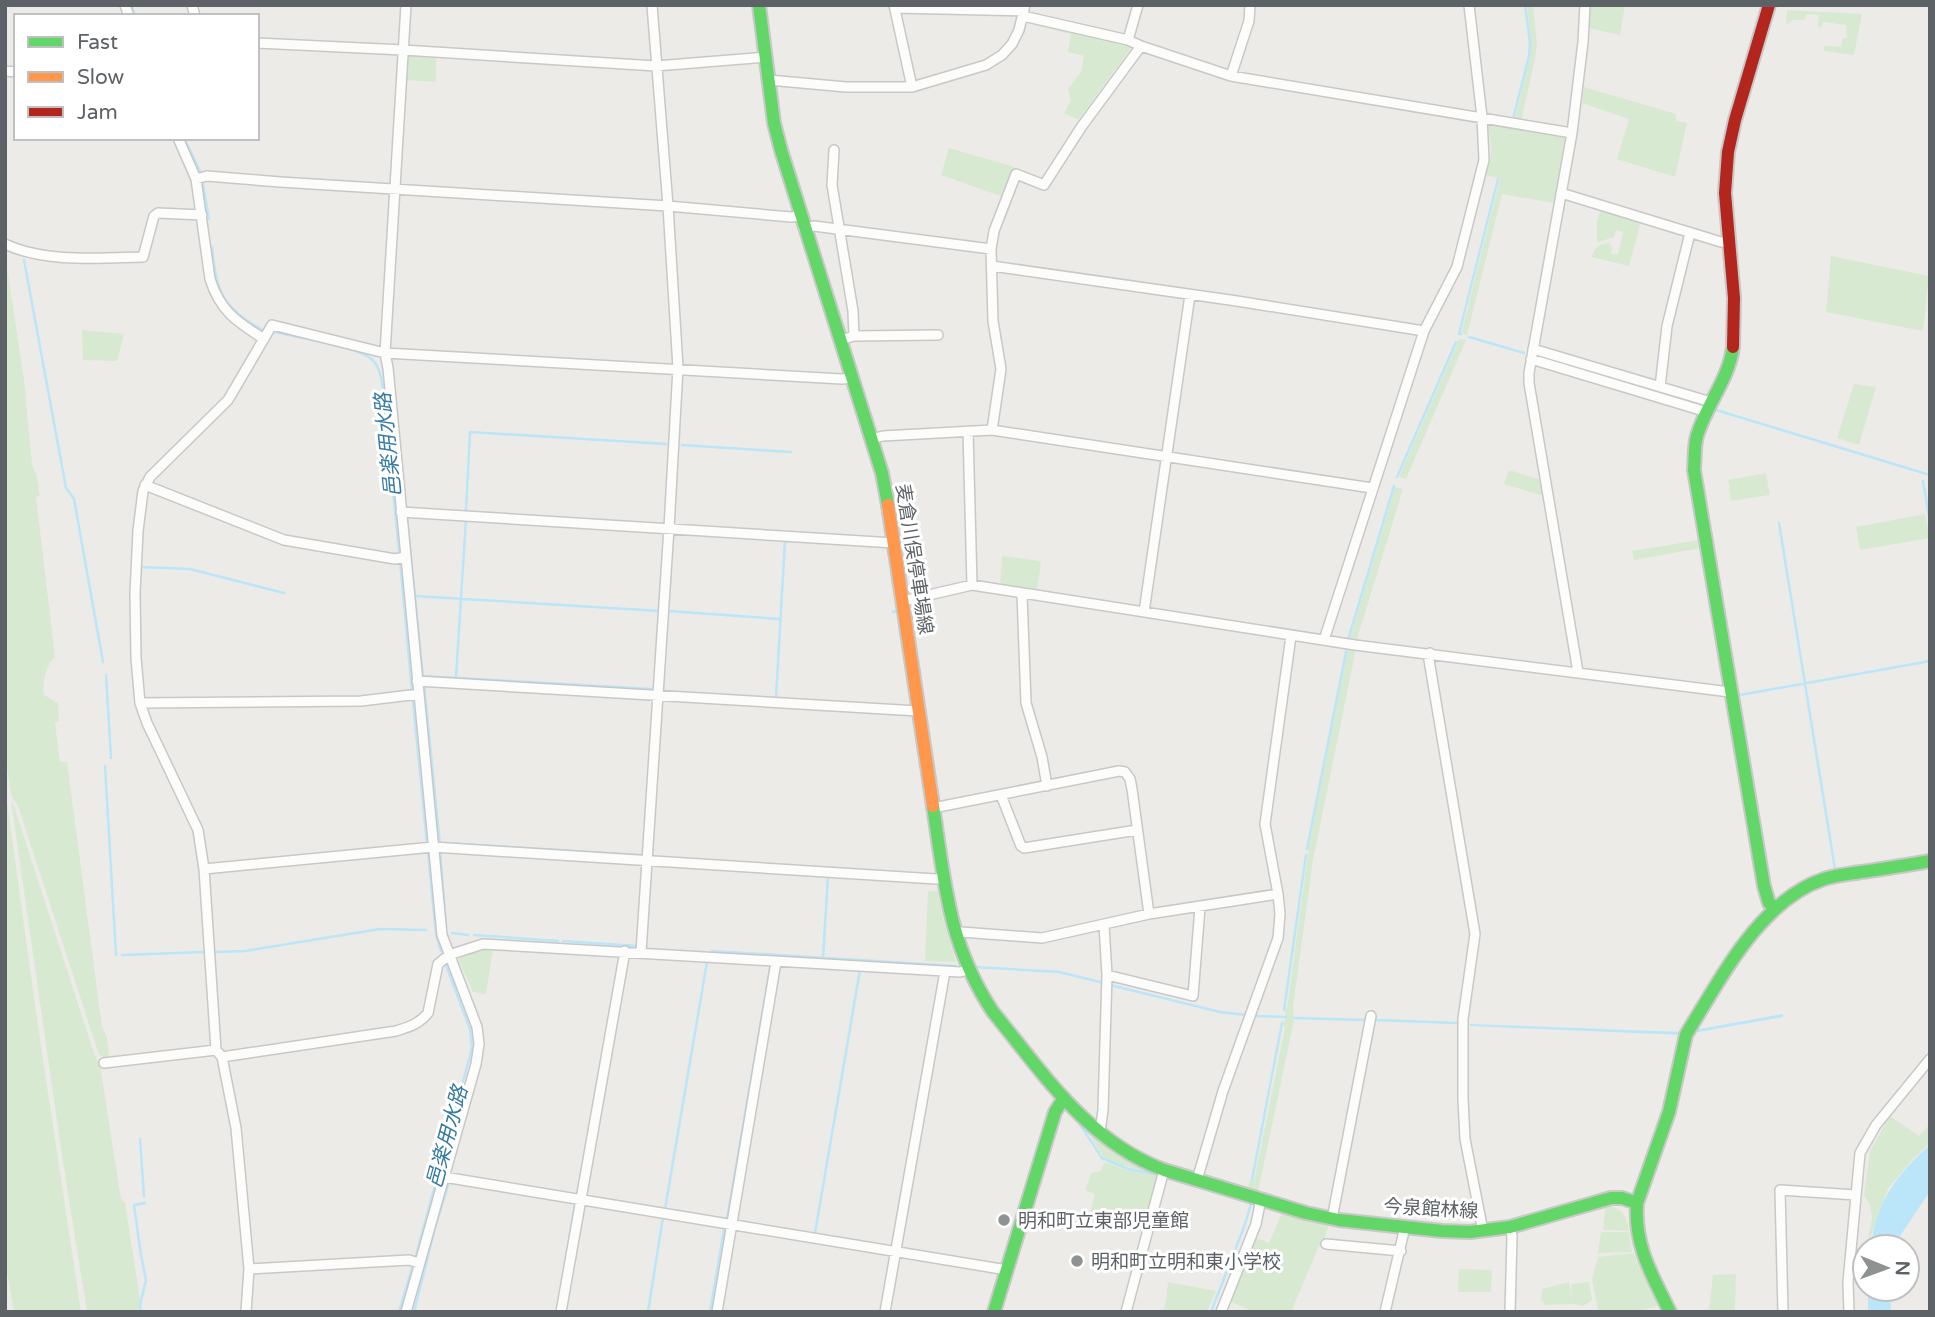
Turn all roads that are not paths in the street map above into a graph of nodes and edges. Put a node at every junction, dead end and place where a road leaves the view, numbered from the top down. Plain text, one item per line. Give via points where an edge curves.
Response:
1 (406, 5) edge
2 (652, 5) edge
3 (759, 5) edge
4 (1138, 5) edge
5 (1250, 5) edge
6 (1469, 5) edge
7 (1585, 5) edge
8 (1769, 5) edge
9 (894, 7) edge
10 (1024, 11) edge
11 (1129, 40) junction
12 (259, 43) edge
13 (1141, 46) junction
14 (403, 50) junction
15 (766, 57) junction
16 (656, 66) junction
17 (1231, 76) junction
18 (769, 80) junction
19 (912, 87) junction
20 (1482, 117) junction
21 (1572, 133) junction
22 (179, 140) edge
23 (834, 150) dead end
24 (196, 179) junction
25 (394, 189) junction
26 (1561, 193) junction
27 (668, 206) junction
28 (202, 215) junction
29 (800, 216) junction
30 (804, 229) junction
31 (839, 230) junction
32 (1690, 233) junction
33 (1729, 242) junction
34 (5, 244) edge
35 (991, 249) junction
36 (992, 266) junction
37 (1190, 295) junction
38 (1424, 331) junction
39 (938, 335) dead end
40 (854, 336) junction
41 (264, 339) junction
42 (840, 341) junction
43 (385, 353) junction
44 (1532, 354) junction
45 (678, 368) junction
46 (852, 378) junction
47 (1660, 387) junction
48 (1709, 407) junction
49 (992, 430) junction
50 (968, 431) junction
51 (872, 439) junction
52 (1167, 457) junction
53 (145, 485) junction
54 (1372, 488) junction
55 (401, 512) junction
56 (669, 528) junction
57 (894, 543) junction
58 (405, 556) junction
59 (972, 585) junction
60 (1022, 594) junction
61 (903, 601) junction
62 (1144, 612) junction
63 (1291, 636) junction
64 (1324, 640) junction
65 (1430, 653) junction
66 (1578, 672) junction
67 (417, 681) junction
68 (1730, 692) junction
69 (419, 694) junction
70 (658, 695) junction
71 (140, 703) junction
72 (918, 710) junction
73 (1047, 786) junction
74 (1001, 795) junction
75 (933, 807) junction
76 (1137, 830) junction
77 (433, 847) junction
78 (646, 861) junction
79 (1930, 862) edge
80 (204, 869) junction
81 (943, 878) junction
82 (1278, 894) junction
83 (1200, 907) junction
84 (1775, 907) junction
85 (1149, 914) junction
86 (1104, 925) junction
87 (955, 933) junction
88 (625, 951) junction
89 (642, 952) junction
90 (449, 955) junction
91 (776, 962) junction
92 (968, 970) junction
93 (944, 971) junction
94 (1107, 975) junction
95 (1371, 1016) dead end
96 (219, 1054) junction
97 (1930, 1059) edge
98 (104, 1063) dead end
99 (1064, 1098) junction
100 (1100, 1132) junction
101 (1164, 1170) junction
102 (444, 1177) junction
103 (1197, 1180) junction
104 (1856, 1195) junction
105 (1261, 1199) junction
106 (580, 1200) junction
107 (1637, 1203) junction
108 (1332, 1219) junction
109 (731, 1225) junction
110 (1405, 1227) junction
111 (1510, 1227) junction
112 (1483, 1231) junction
113 (1326, 1244) dead end
114 (1401, 1251) junction
115 (895, 1252) junction
116 (415, 1262) junction
117 (248, 1269) junction
118 (1007, 1270) junction
119 (246, 1312) edge
120 (406, 1312) edge
121 (561, 1312) edge
122 (717, 1312) edge
123 (885, 1312) edge
124 (994, 1312) edge
125 (1126, 1312) edge
126 (1221, 1312) edge
127 (1385, 1312) edge
128 (1510, 1312) edge
129 (1670, 1312) edge
130 (1783, 1312) edge
131 (1849, 1312) edge

1 - 14 street
2 - 16 street
3 - 15 main road, 麦倉川俣停車場線
4 - 11 street
5 - 17 street
6 - 20 street
7 - 21 street
8 - 33 main road via 1730,139 1725,174
9 - 10 street
9 - 19 street
10 - 11 street
10 - 19 street via 1012,44 1002,55 986,65
11 - 13 street
12 - 14 street
13 - 17 street
13 - 35 street via 1044,185 1016,174
14 - 16 street
14 - 25 street
15 - 16 street
15 - 18 main road, 麦倉川俣停車場線
16 - 27 street
17 - 20 street
18 - 19 street
18 - 29 main road, 麦倉川俣停車場線 via 774,123
20 - 21 street
20 - 38 street via 1484,160 1457,267
21 - 26 street
22 - 24 street
23 - 31 street via 832,184
24 - 25 street via 207,176
24 - 28 street
25 - 27 street
25 - 43 street
26 - 32 street
26 - 44 street
27 - 29 street
27 - 45 street
28 - 34 street via 158,213 143,257 36,254
28 - 41 street via 214,291 236,321
29 - 30 main road, 麦倉川俣停車場線
30 - 31 street
30 - 42 main road, 麦倉川俣停車場線
31 - 35 street
31 - 40 street
32 - 33 street
32 - 47 street via 1667,326
33 - 48 main road via 1733,350
35 - 36 street
36 - 37 street
36 - 49 street via 993,321 1001,369
37 - 38 street
37 - 52 street
38 - 54 street
39 - 40 street
40 - 42 street
41 - 43 street via 272,325
41 - 53 street via 228,400
42 - 46 main road, 麦倉川俣停車場線
43 - 45 street
43 - 55 street
44 - 47 street
44 - 48 street
44 - 66 street via 1529,383
45 - 46 street
45 - 56 street
46 - 51 main road, 麦倉川俣停車場線
47 - 48 street
48 - 68 main road via 1696,438 1693,470
49 - 50 street
49 - 52 street
50 - 51 street
50 - 59 street
51 - 57 main road, 麦倉川俣停車場線
52 - 54 street
52 - 62 street
53 - 58 street via 284,540 395,559
53 - 71 street via 135,593
54 - 64 street
55 - 56 street
55 - 58 street
56 - 57 street
56 - 70 street
57 - 61 main road, 麦倉川俣停車場線
58 - 67 street
59 - 60 street
59 - 61 street
60 - 62 street
60 - 73 street via 1026,703
61 - 72 main road, 麦倉川俣停車場線
62 - 63 street
63 - 64 street
63 - 82 street via 1265,824
64 - 65 street
65 - 66 street
65 - 112 street via 1475,934 1463,1019 1463,1099 1465,1139
66 - 68 street
67 - 69 street
67 - 70 street
68 - 84 main road via 1764,886
69 - 71 street via 366,701
69 - 77 street
70 - 72 street
70 - 78 street
71 - 80 street via 198,830
72 - 75 main road, 麦倉川俣停車場線
73 - 74 street
73 - 76 street via 1125,772
74 - 75 street
74 - 76 street via 1024,848
75 - 81 main road, 麦倉川俣停車場線
76 - 85 street
77 - 78 street
77 - 80 street
77 - 90 street via 442,934
78 - 81 street
78 - 89 street
79 - 84 main road via 1816,880
80 - 96 street
81 - 87 main road, 麦倉川俣停車場線
82 - 83 street
82 - 103 street via 1275,948 1223,1091
83 - 85 street
83 - 94 street via 1193,996
84 - 107 main road via 1686,1035 1661,1136
85 - 86 street
86 - 87 street via 1042,938
86 - 94 street
87 - 92 main road, 麦倉川俣停車場線
88 - 89 street
88 - 90 street via 482,944
88 - 106 street
89 - 91 street
90 - 96 street via 436,970 428,1013 411,1027
90 - 102 street via 477,1027 479,1044
91 - 93 street
91 - 109 street
92 - 93 street
92 - 99 main road, 麦倉川俣停車場線 via 993,1012
93 - 115 street
94 - 100 street
95 - 108 street
96 - 98 street
96 - 117 street via 236,1128
97 - 104 street via 1875,1125 1860,1153
99 - 100 main road, 今泉館林線
99 - 118 main road via 1055,1112
100 - 101 main road, 今泉館林線 via 1129,1154
101 - 103 main road, 今泉館林線
101 - 125 street
102 - 106 street
102 - 116 street
103 - 105 main road, 今泉館林線
104 - 130 street via 1780,1190
104 - 131 street
105 - 108 main road, 今泉館林線
105 - 126 street via 1256,1224
106 - 109 street
106 - 121 street
107 - 111 main road, 今泉館林線 via 1611,1198
107 - 129 main road via 1638,1244
108 - 110 main road, 今泉館林線
109 - 115 street
109 - 122 street
110 - 112 main road, 今泉館林線
110 - 114 street
111 - 112 main road, 今泉館林線
111 - 128 street
113 - 114 street
114 - 127 street
115 - 118 street
115 - 123 street
116 - 117 street
116 - 120 street
117 - 119 street
118 - 124 main road

